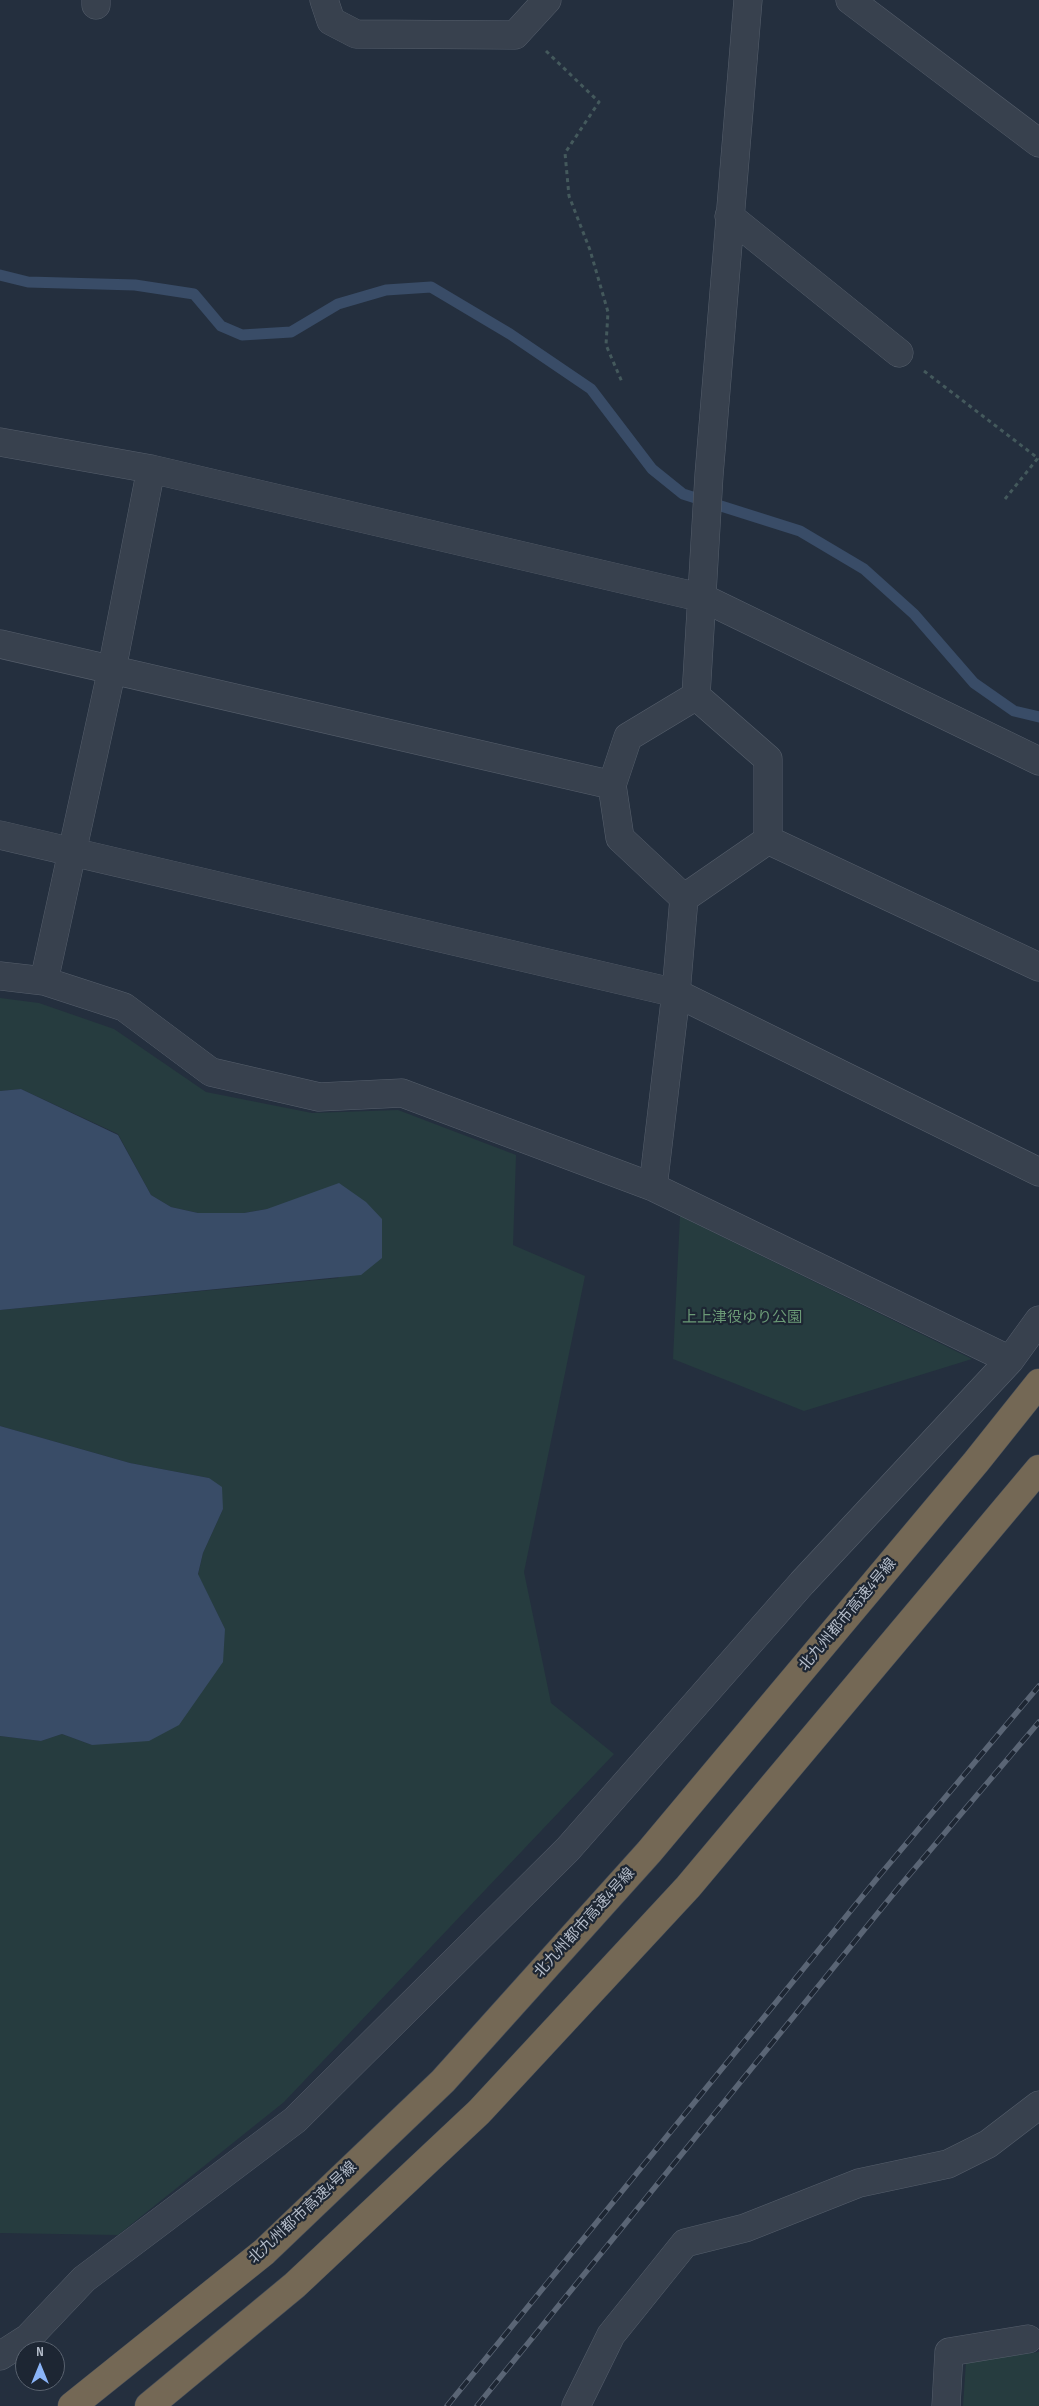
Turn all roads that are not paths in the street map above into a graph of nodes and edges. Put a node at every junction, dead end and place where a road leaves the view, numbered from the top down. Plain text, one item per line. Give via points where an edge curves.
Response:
1 (324, 0) edge
2 (547, 0) edge
3 (748, 0) edge
4 (850, 0) edge
5 (1039, 143) edge
6 (729, 216) junction
7 (900, 352) road end
8 (0, 442) edge
9 (151, 469) junction
10 (703, 598) junction
11 (0, 644) edge
12 (112, 669) junction
13 (696, 696) junction
14 (1039, 761) edge
15 (612, 785) junction
16 (0, 835) edge
17 (768, 840) junction
18 (72, 853) junction
19 (684, 898) junction
20 (1039, 968) edge
21 (0, 976) edge
22 (44, 981) junction
23 (676, 993) junction
24 (1039, 1172) edge
25 (653, 1187) junction
26 (1039, 1320) edge
27 (1010, 1360) junction
28 (1039, 1383) edge
29 (1039, 1469) edge
30 (1039, 2105) edge
31 (1028, 2339) dead end
32 (0, 2356) edge
33 (72, 2406) edge
34 (149, 2406) edge
35 (576, 2406) edge
36 (946, 2406) edge

1 - 2 street via 331,21 356,34 515,35
3 - 6 street
4 - 5 street
6 - 7 street
6 - 10 street
8 - 9 street
9 - 10 street
9 - 12 street
10 - 13 street
10 - 14 street
11 - 12 street
12 - 15 street
12 - 18 street
13 - 15 street via 628,737
13 - 17 street via 768,759
15 - 19 street via 620,838
16 - 18 street
17 - 19 street
17 - 20 street
18 - 22 street
18 - 23 street
19 - 23 street
21 - 22 street
22 - 25 street via 124,1007 211,1072 319,1096 402,1093
23 - 24 street
23 - 25 street
25 - 27 street
26 - 27 street
27 - 32 street via 802,1583 568,1849 295,2120 84,2279 28,2338
28 - 33 highway, 北九州都市高速4号線 via 649,1852 443,2081 264,2252
29 - 34 highway via 688,1887 479,2112 295,2285
30 - 35 street via 988,2144 948,2164 859,2182 745,2228 685,2243 611,2335
31 - 36 street via 948,2352

